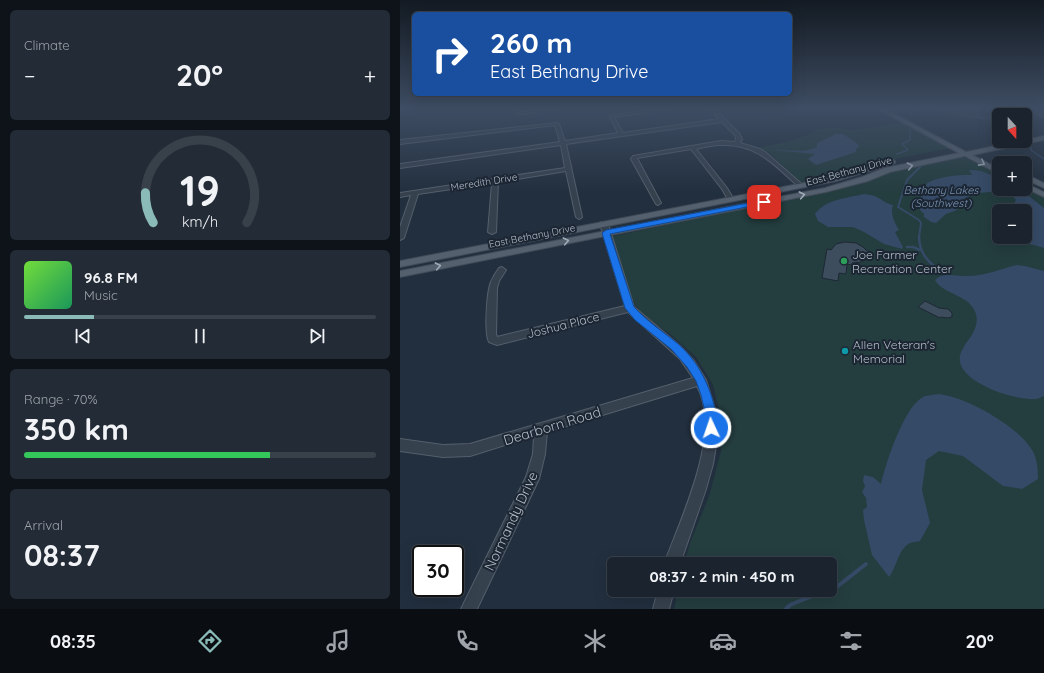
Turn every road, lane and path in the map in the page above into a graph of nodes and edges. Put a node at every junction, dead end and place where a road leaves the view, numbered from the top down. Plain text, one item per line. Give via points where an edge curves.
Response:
1 (448, 136) edge
2 (561, 136) edge
3 (607, 136) edge
4 (738, 136) edge
5 (931, 136) edge
6 (941, 136) edge
7 (1044, 138) edge
8 (400, 142) edge
9 (992, 143) edge
10 (563, 144) junction
11 (737, 144) junction
12 (693, 148) junction
13 (956, 150) junction
14 (966, 151) junction
15 (977, 152) junction
16 (992, 160) edge
17 (400, 166) edge
18 (992, 168) edge
19 (568, 169) junction
20 (1032, 180) edge
21 (495, 181) junction
22 (800, 186) junction
23 (1044, 186) edge
24 (1032, 189) edge
25 (415, 193) junction
26 (400, 195) edge
27 (1044, 195) edge
28 (731, 200) junction
29 (658, 203) dead end
30 (736, 207) junction
31 (579, 217) dead end
32 (605, 229) junction
33 (492, 232) dead end
34 (400, 238) edge
35 (400, 264) edge
36 (502, 270) dead end
37 (400, 274) edge
38 (630, 308) junction
39 (701, 380) junction
40 (541, 429) junction
41 (402, 448) edge
42 (674, 557) edge
43 (664, 597) edge
44 (469, 609) edge
45 (661, 609) edge

1 - 8 street
2 - 10 street
3 - 10 street
4 - 11 street
5 - 13 main road
6 - 14 main road
7 - 15 main road, East Bethany Drive
9 - 14 main road, East Bethany Drive
10 - 17 street
10 - 19 street
11 - 12 street via 721,143
11 - 22 street via 764,153
12 - 28 street via 726,189
12 - 29 street via 634,158
13 - 14 main road
13 - 22 main road, East Bethany Drive via 886,164 836,179
14 - 15 main road, East Bethany Drive
14 -> 18 main road
30 -> 14 main road, East Bethany Drive via 826,190 888,170
15 - 16 main road
19 - 21 street, Meredith Drive
19 - 31 street
20 - 23 main road
21 - 25 street, Meredith Drive
21 - 33 street
22 - 28 main road, East Bethany Drive
24 - 27 main road
25 - 26 street, Meredith Drive
25 - 34 street
28 - 30 main road
28 - 32 main road, East Bethany Drive
30 - 32 main road, East Bethany Drive
32 - 35 main road, East Bethany Drive
37 -> 32 main road, East Bethany Drive
32 - 38 street
36 - 38 street, Joshua Place via 493,288 491,334 497,341
38 - 39 street via 638,318 674,346 691,364
39 - 40 street, Dearborn Road
39 - 42 street via 712,416 709,459
40 - 41 street, Dearborn Road via 470,450
40 - 44 street, Normandy Drive via 539,454 532,479
43 - 45 street

